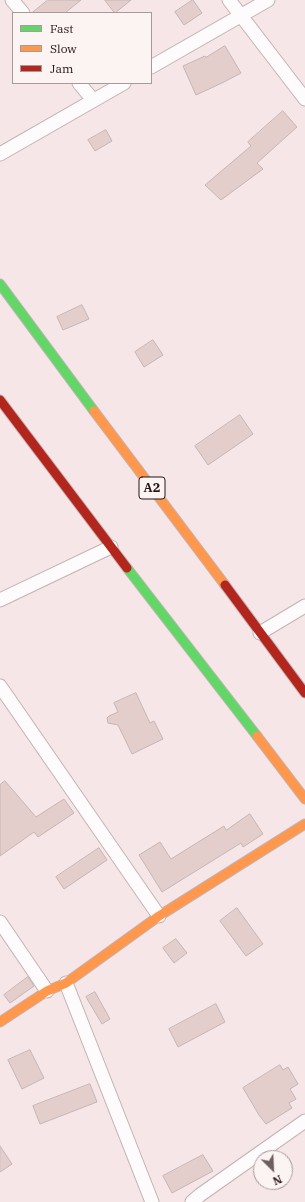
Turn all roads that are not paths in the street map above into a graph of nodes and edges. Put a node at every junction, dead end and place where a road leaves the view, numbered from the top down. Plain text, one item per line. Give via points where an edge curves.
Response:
1 (12, 0) edge
2 (229, 0) edge
3 (268, 0) edge
4 (22, 12) edge
5 (241, 16) junction
6 (152, 66) edge
7 (80, 84) edge
8 (122, 84) edge
9 (305, 99) edge
10 (93, 100) junction
11 (0, 154) edge
12 (0, 284) edge
13 (0, 400) edge
14 (111, 547) junction
15 (0, 600) edge
16 (305, 606) edge
17 (260, 633) junction
18 (0, 686) edge
19 (305, 693) edge
20 (305, 799) edge
21 (305, 824) edge
22 (159, 916) junction
23 (0, 922) edge
24 (66, 983) junction
25 (47, 991) junction
26 (0, 1022) edge
27 (305, 1121) edge
28 (152, 1202) edge
29 (192, 1202) edge

1 - 4 street
2 - 5 street
3 - 5 street
5 - 6 street
5 - 9 street
7 - 10 street
8 - 10 street
10 - 11 street
12 - 17 main road, A2
13 - 14 main road
14 - 15 street
14 - 20 main road
16 - 17 street
17 - 19 main road, A2
18 - 22 street
21 - 22 main road
22 - 24 main road
23 - 25 street
24 - 25 main road
24 - 28 street
25 - 26 main road
27 - 29 street

